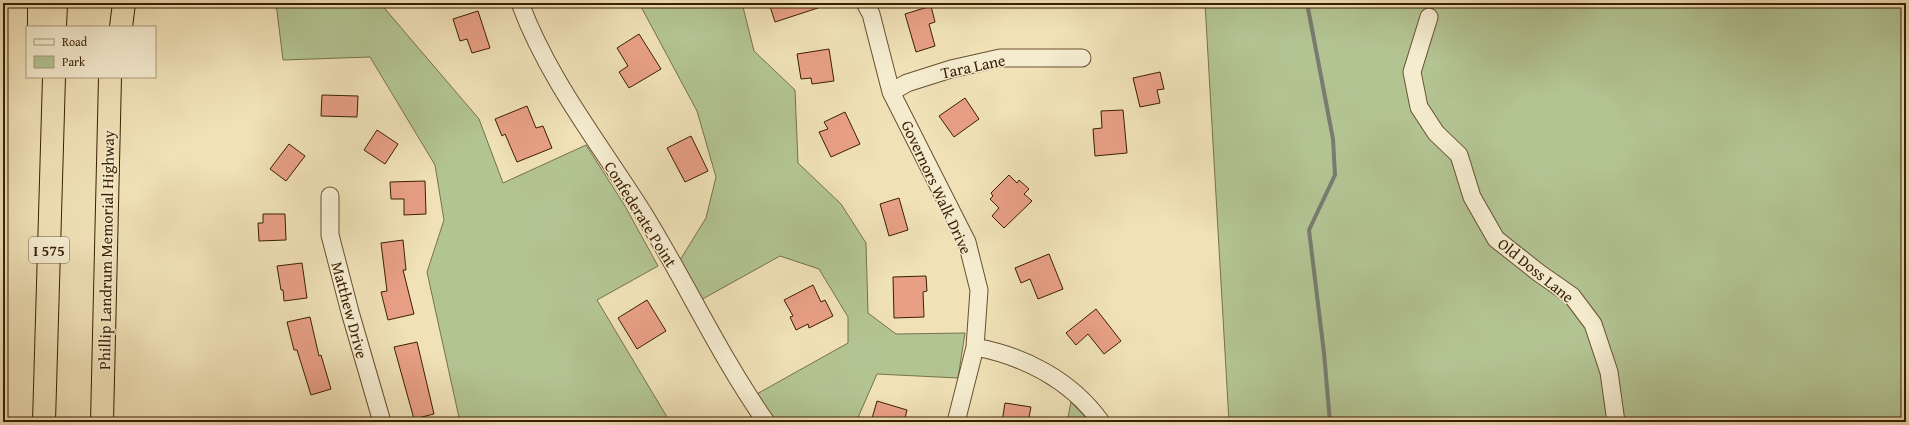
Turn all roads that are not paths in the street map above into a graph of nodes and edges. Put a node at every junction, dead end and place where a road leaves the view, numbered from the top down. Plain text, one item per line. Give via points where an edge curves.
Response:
1 (39, 3) edge
2 (56, 3) edge
3 (111, 3) edge
4 (124, 3) edge
5 (520, 3) edge
6 (865, 3) edge
7 (1429, 17) dead end
8 (39, 26) edge
9 (55, 26) edge
10 (110, 26) edge
11 (121, 26) edge
12 (1082, 58) dead end
13 (40, 78) edge
14 (54, 78) edge
15 (110, 78) edge
16 (115, 78) edge
17 (891, 92) junction
18 (108, 127) junction
19 (330, 196) dead end
20 (975, 347) junction
21 (44, 422) edge
22 (102, 422) edge
23 (382, 422) edge
24 (766, 422) edge
25 (956, 422) edge
26 (1101, 422) edge
27 (1616, 422) edge

1 - 8 highway
2 - 9 highway
3 - 10 highway
4 - 11 highway
5 - 24 street, Confederate Point via 555,79 642,212 746,393
6 - 17 street, Governors Walk Drive via 871,14
7 - 27 street, Old Doss Lane via 1412,72 1419,107 1436,133 1459,155 1472,197 1496,239 1539,274 1572,296 1593,324 1609,372
12 - 17 street, Tara Lane via 1000,58 951,69 907,83
13 - 21 highway
14 - 21 highway, I 575
15 - 18 highway, Phillip Landrum Memorial Highway
16 - 18 highway
17 - 20 street, Governors Walk Drive via 967,242 979,290
18 - 22 highway, Phillip Landrum Memorial Highway
19 - 23 street, Matthew Drive via 330,235
20 - 25 street, Governors Walk Drive
20 - 26 street via 1014,356 1040,368 1073,392

